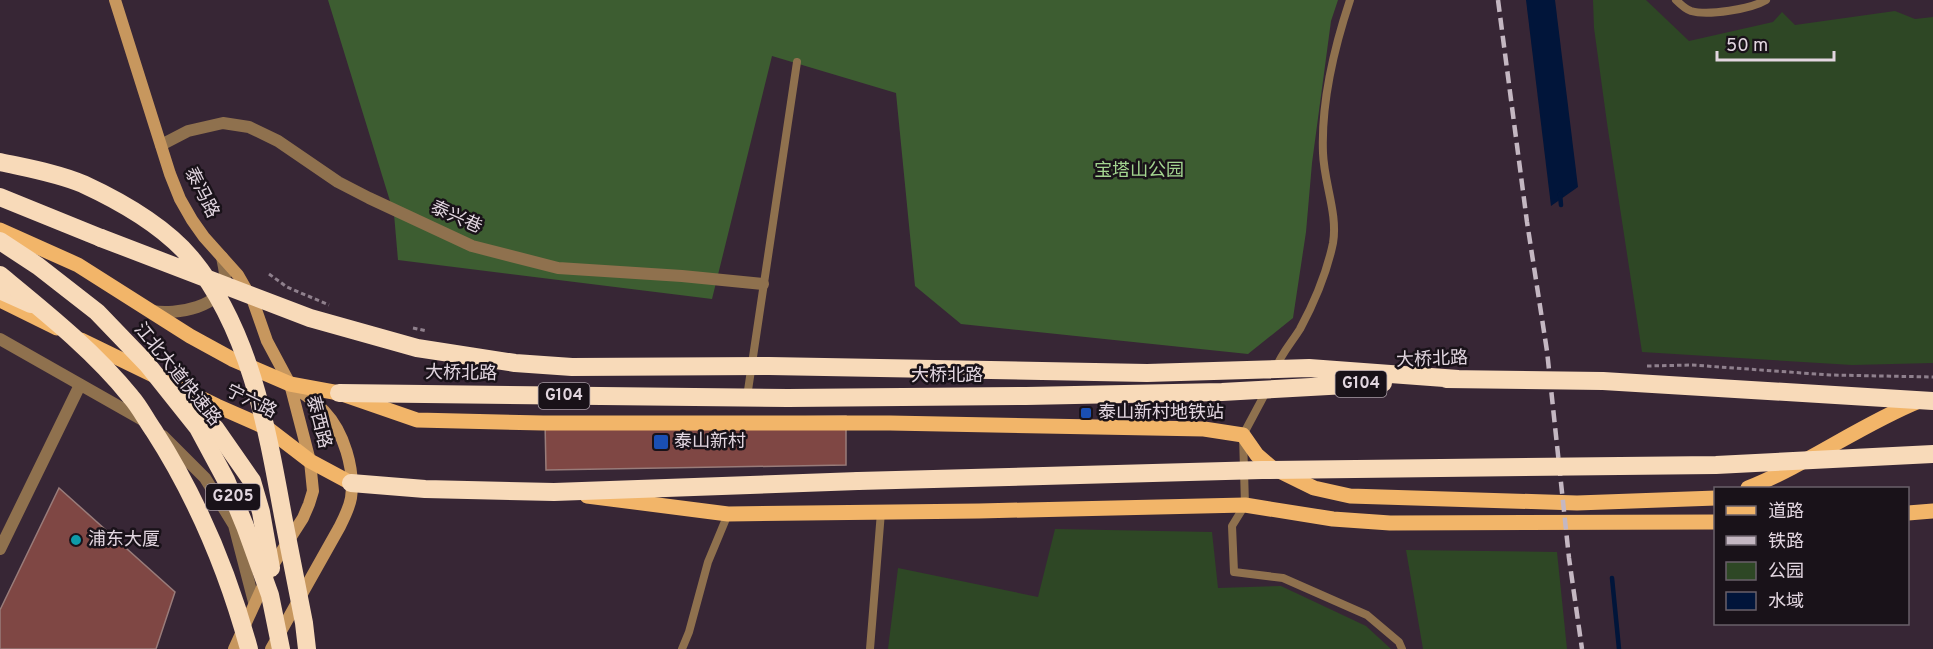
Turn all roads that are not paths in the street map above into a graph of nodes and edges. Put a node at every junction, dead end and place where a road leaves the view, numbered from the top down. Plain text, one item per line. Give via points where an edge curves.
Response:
1 (115, 0) edge
2 (1350, 0) edge
3 (1676, 0) edge
4 (1766, 0) edge
5 (797, 62) dead end
6 (161, 145) junction
7 (0, 162) edge
8 (0, 197) edge
9 (0, 230) edge
10 (0, 241) edge
11 (222, 257) junction
12 (0, 275) edge
13 (763, 284) junction
14 (0, 290) edge
15 (0, 300) edge
16 (42, 309) junction
17 (149, 310) junction
18 (0, 339) edge
19 (1274, 373) dead end
20 (1458, 379) junction
21 (166, 382) junction
22 (290, 384) junction
23 (1270, 384) dead end
24 (80, 385) junction
25 (339, 393) junction
26 (1933, 396) edge
27 (747, 399) junction
28 (1933, 401) edge
29 (1243, 435) junction
30 (1933, 454) edge
31 (310, 461) junction
32 (351, 483) junction
33 (1752, 487) edge
34 (554, 492) junction
35 (1714, 498) edge
36 (1245, 504) junction
37 (1933, 511) edge
38 (881, 512) junction
39 (1909, 513) edge
40 (728, 514) junction
41 (1714, 522) edge
42 (0, 549) edge
43 (272, 568) junction
44 (255, 602) junction
45 (234, 649) edge
46 (249, 649) edge
47 (271, 649) edge
48 (280, 649) edge
49 (307, 649) edge
50 (682, 649) edge
51 (870, 649) edge
52 (1402, 649) edge

1 - 6 main road, 泰冯路
2 - 19 lane via 1330,76 1323,126 1324,173 1335,224 1332,245 1314,300
3 - 4 lane via 1688,10 1700,13 1747,8
5 - 13 lane
6 - 11 main road, 泰冯路 via 180,199
6 - 13 street, 泰兴巷 via 188,131 223,123 249,127 278,141 338,182 472,246 558,268
7 - 49 highway, bridge via 81,183 130,208 170,238 213,289 245,355 261,410
8 - 20 highway, bridge via 310,318 417,348 515,363 572,368 769,366 1147,373 1309,368
9 - 17 main road, 大桥北路 via 78,265
10 - 48 highway, 江北大道快速路 / G205, bridge via 98,312 147,364 198,428 245,526 270,594
11 - 17 street via 225,278 213,299 190,310
11 - 22 main road, 泰冯路 via 253,301 267,341
12 - 16 highway, G205, bridge
13 - 27 lane
14 - 16 highway, bridge
15 - 21 main road, 宁六路
16 - 46 highway, G205, bridge via 132,397 170,457 197,506
17 - 22 main road, 大桥北路 via 232,359
18 - 24 street
20 - 27 highway, 大桥北路 / G104, bridge via 1222,392
20 - 28 highway, 大桥北路 / G104, bridge via 1625,382
21 - 31 main road, 宁六路 via 267,428
21 - 43 highway via 215,428 252,481
22 - 25 main road, 大桥北路
22 - 31 main road, 泰西路
22 - 32 main road, 泰西路 via 331,419 342,437
23 - 29 lane
24 - 42 street
24 - 44 street via 154,427 205,478 234,525
25 - 27 highway, 大桥北路 / G104
25 - 29 main road via 417,420 1162,427
26 - 33 main road via 1891,412
29 - 35 main road via 1271,467 1314,488 1350,496 1578,503
29 - 36 lane
30 - 34 highway, bridge via 1716,465 1262,471
31 - 32 main road, 宁六路
31 - 43 main road, 泰西路 via 313,491 309,504
32 - 34 highway
32 - 47 main road, 泰西路 via 347,513
34 - 40 main road
36 - 38 main road
36 - 41 main road via 1333,519 1390,523
36 - 52 lane via 1232,526 1234,572 1284,578 1366,615 1400,642
37 - 39 main road
38 - 40 main road
38 - 51 lane
40 - 50 lane via 708,562
43 - 44 main road, 泰西路
44 - 45 main road, 泰西路

